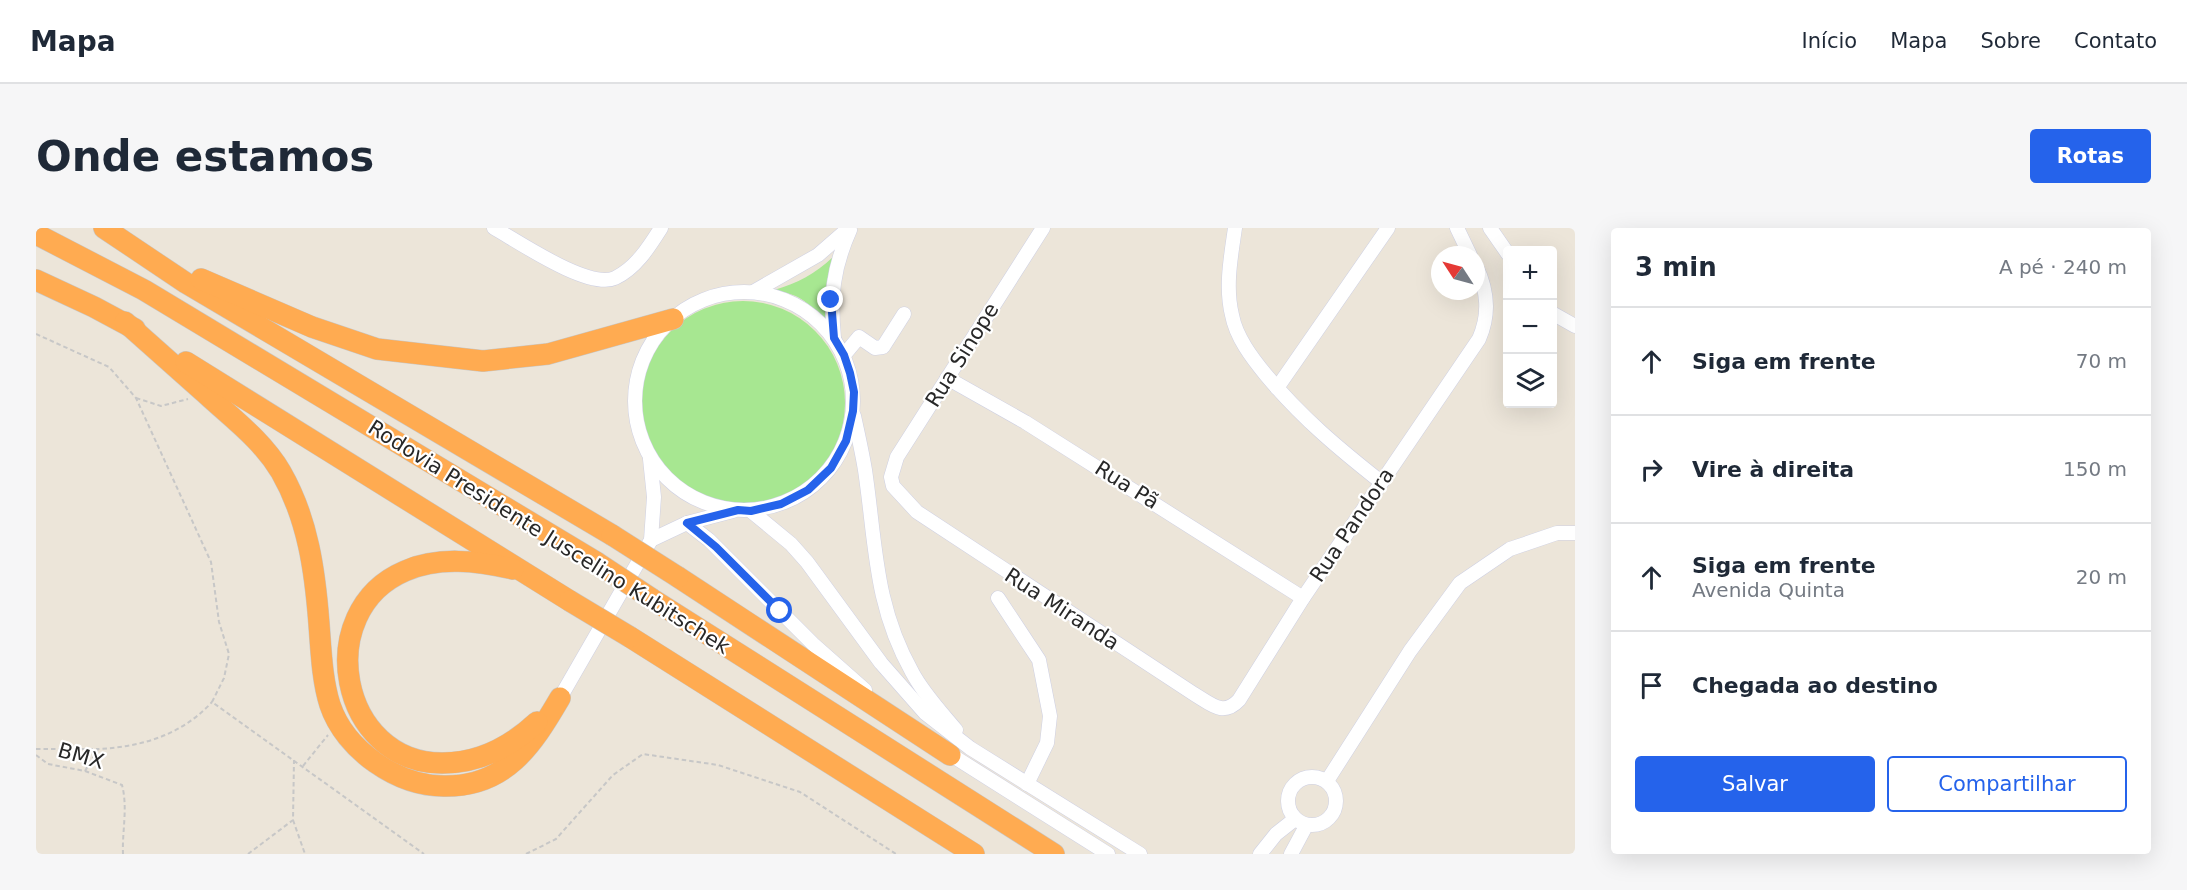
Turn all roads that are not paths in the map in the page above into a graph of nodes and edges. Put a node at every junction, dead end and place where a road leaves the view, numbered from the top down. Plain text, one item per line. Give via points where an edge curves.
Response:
1 (494, 228) edge
2 (661, 228) edge
3 (850, 228) edge
4 (1043, 228) edge
5 (1235, 228) edge
6 (1388, 228) edge
7 (1457, 228) edge
8 (1490, 228) edge
9 (112, 233) edge
10 (36, 234) edge
11 (1466, 246) edge
12 (1503, 247) edge
13 (36, 280) edge
14 (1485, 289) edge
15 (753, 292) junction
16 (904, 314) dead end
17 (1557, 316) edge
18 (673, 319) junction
19 (125, 322) junction
20 (1575, 326) edge
21 (834, 338) junction
22 (844, 355) junction
23 (947, 378) junction
24 (1277, 388) junction
25 (853, 411) junction
26 (650, 457) junction
27 (1381, 482) junction
28 (893, 486) joint
29 (744, 510) junction
30 (687, 523) junction
31 (1575, 533) edge
32 (651, 540) junction
33 (525, 572) junction
34 (998, 598) dead end
35 (1303, 598) junction
36 (560, 698) junction
37 (1239, 700) joint
38 (970, 748) junction
39 (950, 754) junction
40 (1327, 781) junction
41 (1027, 784) junction
42 (1301, 823) junction
43 (974, 854) edge
44 (1054, 854) edge
45 (1108, 854) edge
46 (1140, 854) edge
47 (1260, 854) edge
48 (1291, 854) edge

1 - 2 street via 576,274 595,280 613,280 629,270
3 - 15 street via 818,255
3 - 21 street via 837,263 831,300
4 - 23 street, Rua Sinope
5 - 24 street via 1230,269 1232,317 1246,347
6 - 24 street
7 - 11 street
8 - 12 street
9 - 18 highway via 158,260 312,327 376,349 483,361 518,358 548,354
9 - 39 highway, bridge via 186,283 678,576
10 - 44 highway, Rodovia Presidente Juscelino Kubitschek, bridge via 144,290 596,562
13 - 19 highway, Rodovia Presidente Juscelino Kubitschek
14 - 27 street, Rua Pandora via 1485,326 1470,354
15 - 18 street via 724,294 697,303
15 - 21 street via 784,299 803,309
16 - 22 street via 883,347 875,348 859,337
17 - 20 street
18 - 26 street via 653,342 640,369 635,399 639,429
19 - 33 highway, Rodovia Presidente Juscelino Kubitschek
19 - 36 highway via 249,431 281,472 300,512 314,574 330,706 359,750 389,771 427,785 460,786 485,780 512,763 536,737
21 - 22 street
22 - 25 street via 854,392
23 - 28 street, Rua Sinope via 897,457 891,477
23 - 35 street, Rua Pã via 1055,441
24 - 27 street via 1314,428
25 - 29 street via 846,441 831,468 808,490 781,504
25 - 38 street via 884,608 913,674
26 - 29 street via 682,492 727,510
26 - 32 street via 654,496
27 - 35 street, Rua Pandora
28 - 37 street, Rua Miranda via 917,512 1215,707 1232,708
29 - 30 street
29 - 38 street via 791,544 904,691
30 - 32 street
30 - 39 street via 868,693
31 - 40 street via 1557,533 1510,549 1460,583 1410,651
32 - 36 street
33 - 36 highway via 450,561 427,564 392,577 365,603 351,634 351,693 365,723 380,739 404,756 433,763 491,755 518,738
33 - 43 highway, Rodovia Presidente Juscelino Kubitschek, bridge
34 - 41 street via 1039,660 1050,716 1047,743
35 - 37 street, Rua Pandora
38 - 41 street
39 - 45 street
40 - 42 street via 1335,793 1332,815 1320,824
40 - 42 street via 1306,778 1294,786 1288,799 1291,813
41 - 46 street
42 - 47 street via 1276,834
42 - 48 street

